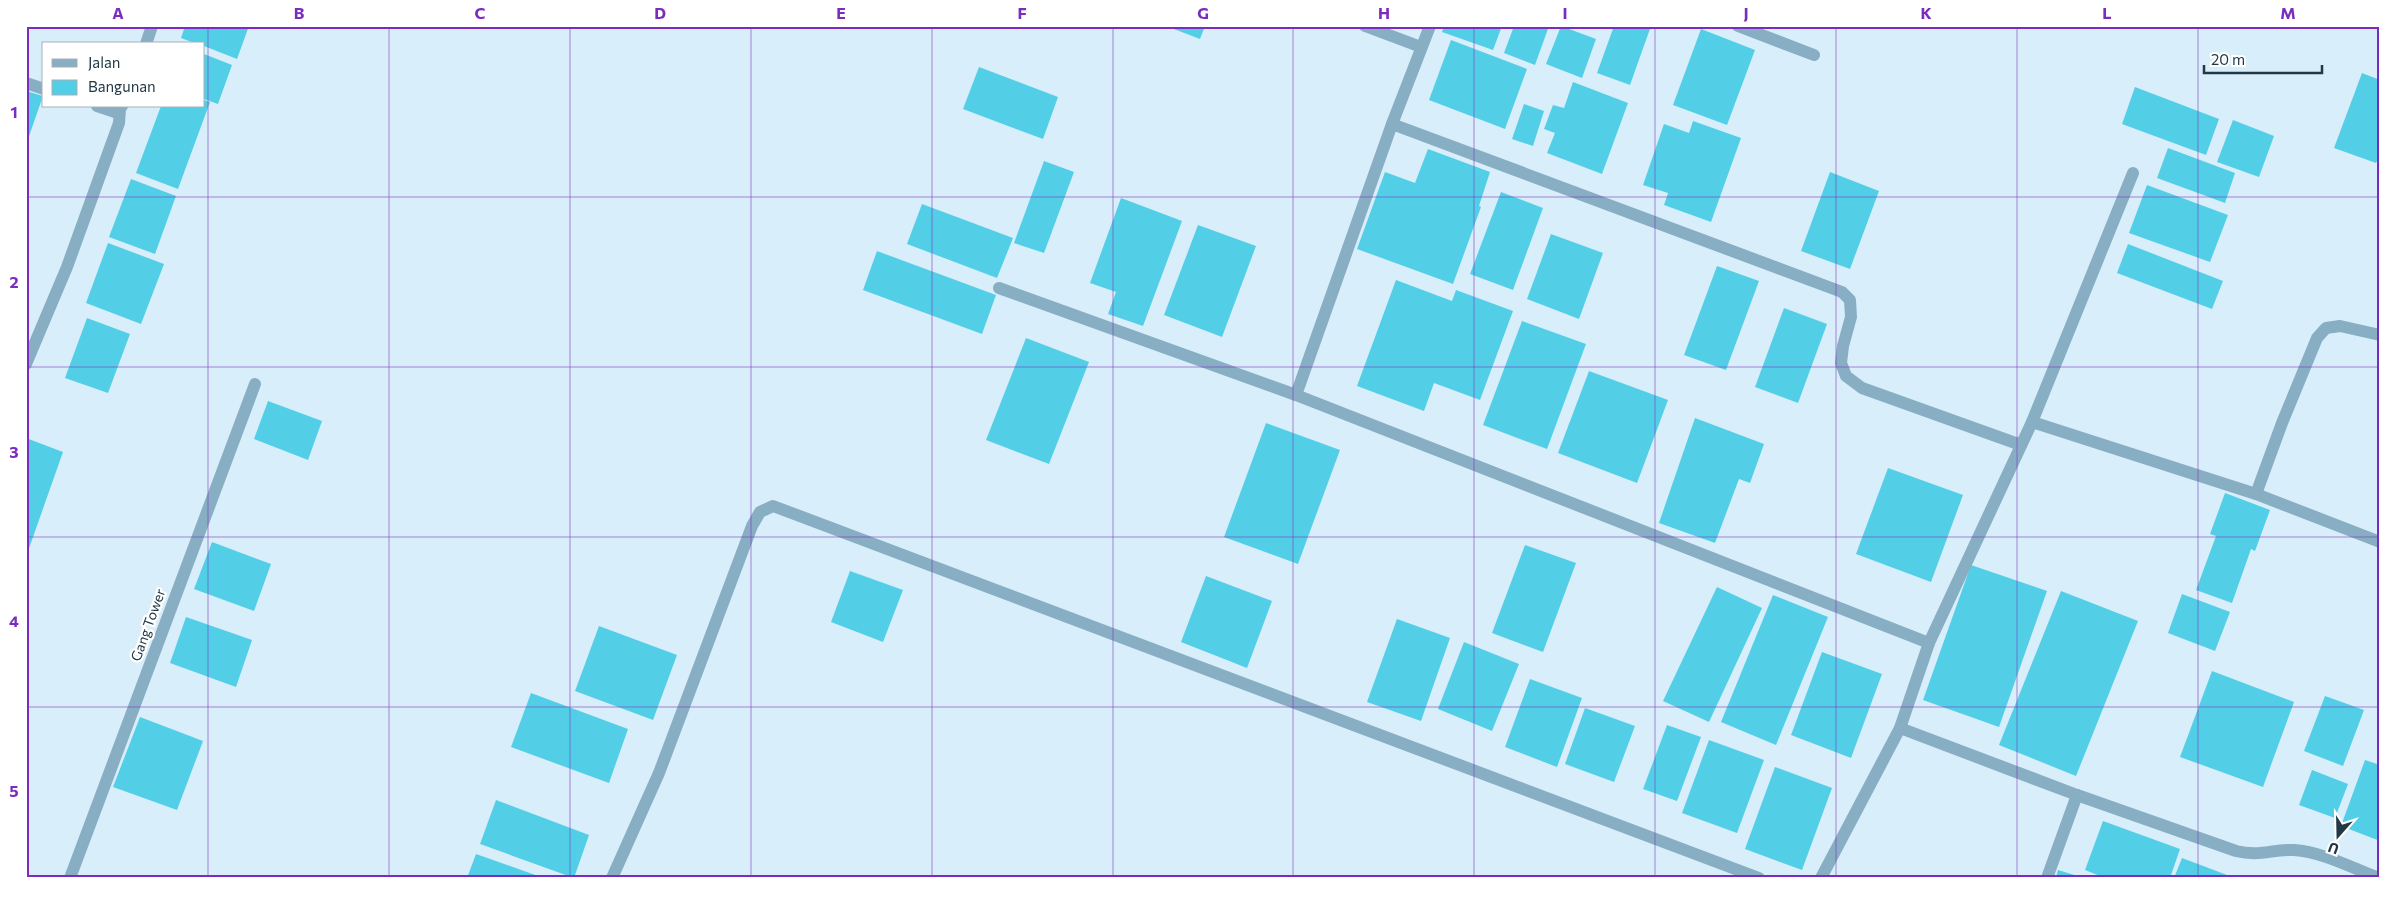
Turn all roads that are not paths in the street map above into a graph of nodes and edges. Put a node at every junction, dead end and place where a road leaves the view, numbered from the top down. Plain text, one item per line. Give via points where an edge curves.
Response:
1 (152, 26) edge
2 (1365, 26) edge
3 (1430, 26) edge
4 (1738, 26) edge
5 (147, 42) edge
6 (1421, 47) junction
7 (1814, 54) dead end
8 (26, 83) edge
9 (42, 88) edge
10 (104, 108) edge
11 (120, 108) edge
12 (121, 108) edge
13 (1392, 124) junction
14 (2133, 173) dead end
15 (999, 288) dead end
16 (2380, 335) edge
17 (26, 364) edge
18 (255, 384) dead end
19 (1296, 395) junction
20 (2032, 422) junction
21 (2021, 445) junction
22 (2256, 494) junction
23 (2380, 542) edge
24 (1929, 643) junction
25 (1900, 728) junction
26 (2077, 795) junction
27 (70, 878) edge
28 (612, 878) edge
29 (1759, 878) edge
30 (1821, 878) edge
31 (2047, 878) edge
32 (2379, 878) edge

1 - 5 street
2 - 6 street
3 - 6 street
4 - 7 street
6 - 13 street
8 - 9 street
10 - 11 street via 115,112
12 - 17 street via 119,123 67,267
13 - 19 street
13 - 21 street via 1842,292 1850,300 1851,317 1841,363 1846,376 1862,388
14 - 20 street
15 - 19 street
16 - 22 street via 2340,326 2326,328 2317,338
18 - 27 street, Gang Tower
19 - 24 street
20 - 21 street
20 - 22 street
21 - 24 street
22 - 23 street
24 - 25 street
25 - 26 street
25 - 30 street
26 - 31 street
26 - 32 street via 2236,851 2252,855 2294,850 2316,854
28 - 29 street via 659,773 752,526 760,512 773,506

